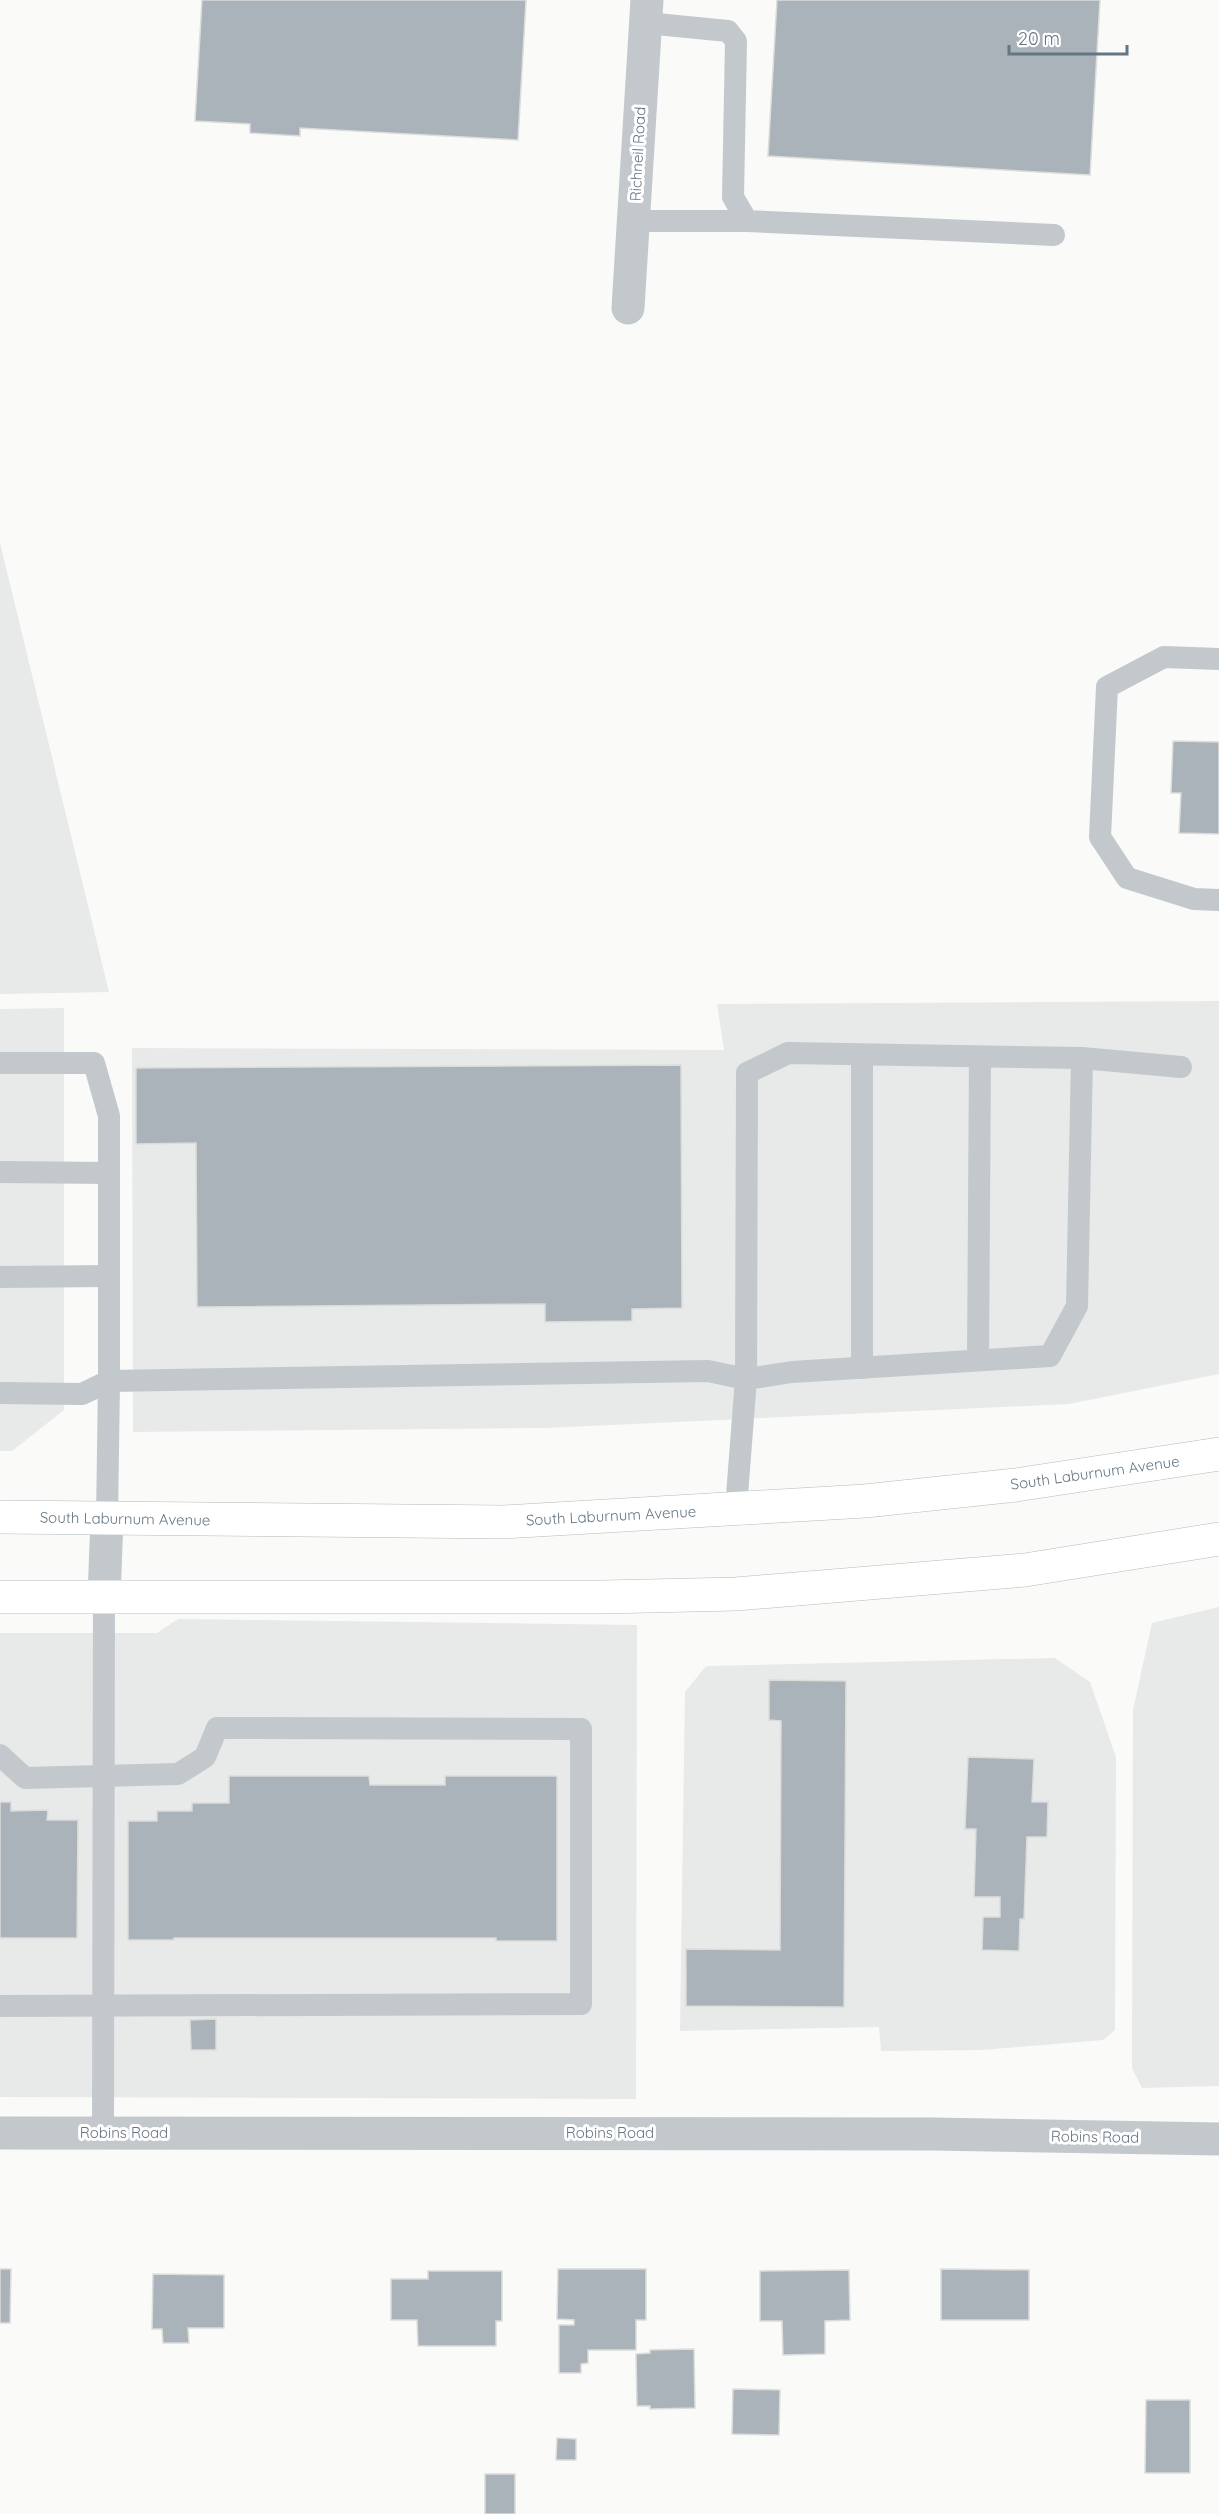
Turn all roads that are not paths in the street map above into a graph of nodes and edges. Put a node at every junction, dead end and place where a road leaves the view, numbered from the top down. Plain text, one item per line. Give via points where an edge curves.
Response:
1 (646, 12) edge
2 (634, 221) junction
3 (747, 221) junction
4 (1054, 235) dead end
5 (628, 308) dead end
6 (1219, 659) edge
7 (1219, 900) edge
8 (862, 1054) junction
9 (980, 1057) junction
10 (1082, 1058) junction
11 (0, 1063) edge
12 (1181, 1067) dead end
13 (0, 1172) edge
14 (109, 1173) junction
15 (109, 1276) junction
16 (0, 1277) edge
17 (978, 1360) junction
18 (862, 1368) junction
19 (747, 1379) junction
20 (109, 1381) junction
21 (0, 1393) edge
22 (1219, 1454) edge
23 (736, 1508) junction
24 (0, 1517) edge
25 (107, 1519) junction
26 (1219, 1539) edge
27 (0, 1597) edge
28 (104, 1597) junction
29 (0, 1755) edge
30 (104, 1775) junction
31 (104, 2005) junction
32 (0, 2006) edge
33 (0, 2133) edge
34 (104, 2134) junction
35 (1219, 2139) edge

1 - 2 street, Richneil Road
1 - 3 lane via 728,31 736,40 733,197
2 - 3 lane
2 - 5 street, Richneil Road
3 - 4 lane
6 - 7 lane via 1164,657 1107,687 1100,837 1127,878 1194,899
8 - 9 lane
8 - 18 lane
8 - 19 lane via 788,1053 747,1073
9 - 10 lane
9 - 17 lane
10 - 12 lane
10 - 17 lane via 1077,1306 1050,1356
11 - 14 lane via 94,1062 109,1116
13 - 14 lane
14 - 15 lane
15 - 16 lane
15 - 20 lane
17 - 18 lane
18 - 19 lane
19 - 20 lane via 708,1371
19 - 23 lane
20 - 21 lane via 82,1394
20 - 25 lane
22 - 23 main road, South Laburnum Avenue via 1016,1485 865,1501
23 - 25 main road, South Laburnum Avenue via 504,1522
24 - 25 main road, South Laburnum Avenue
25 - 28 street
26 - 28 main road via 1025,1570 736,1594
27 - 28 main road
28 - 30 lane
29 - 30 lane via 25,1778
30 - 31 lane
30 - 31 lane via 178,1774 206,1757 217,1728 581,1729 581,2004
31 - 32 lane
31 - 34 lane
33 - 34 street, Robins Road
34 - 35 street, Robins Road via 920,2134

